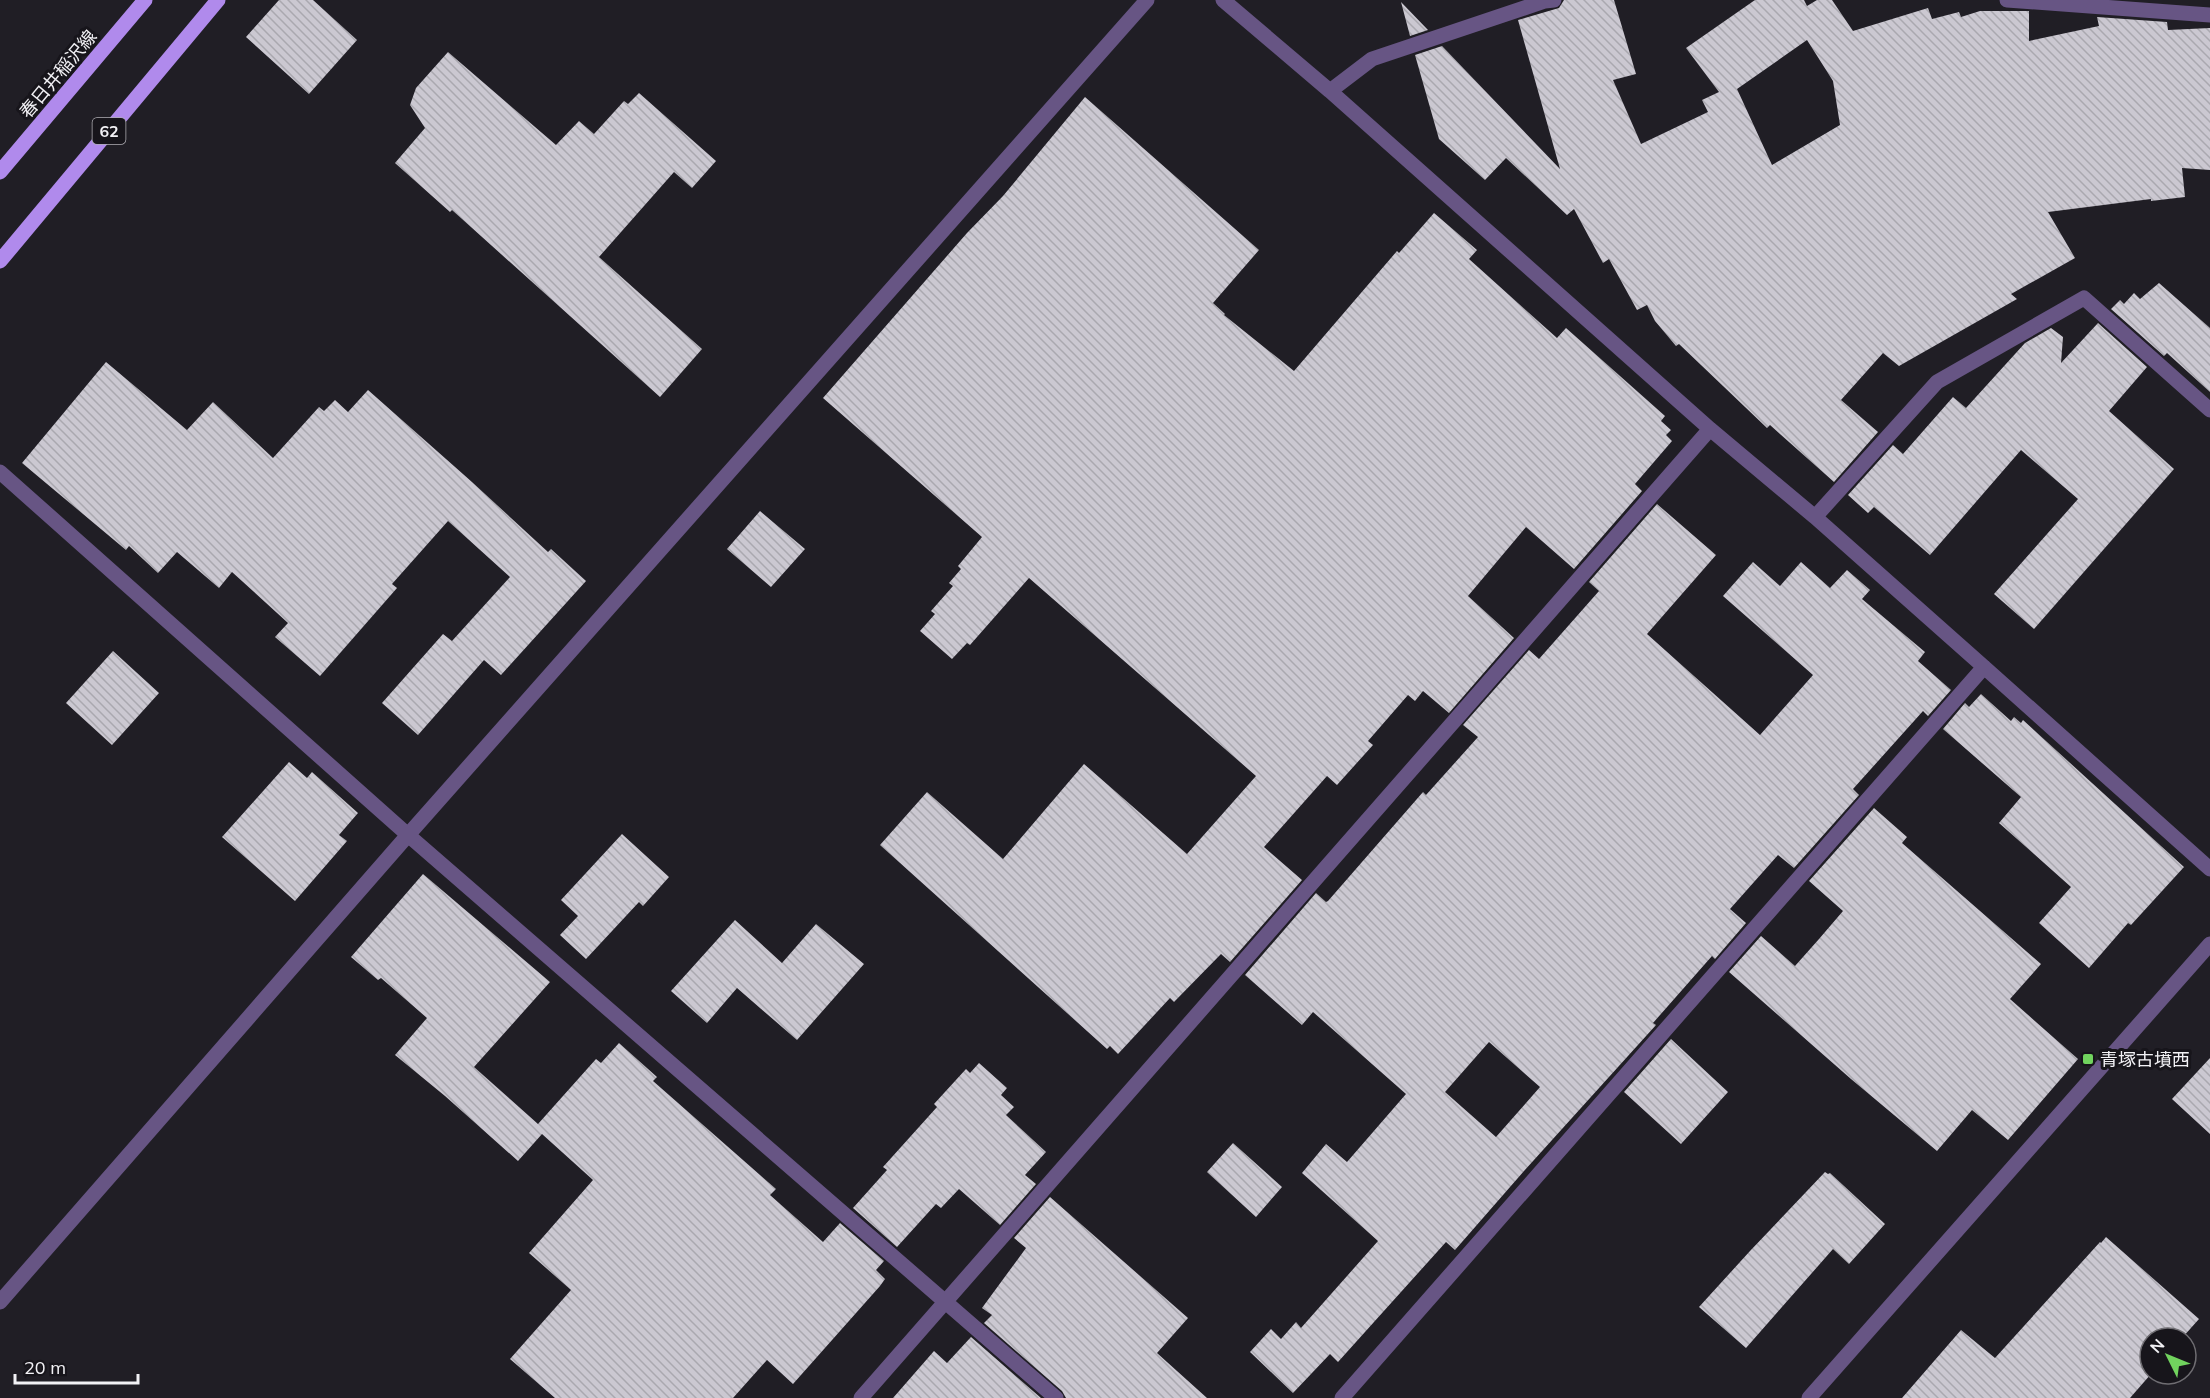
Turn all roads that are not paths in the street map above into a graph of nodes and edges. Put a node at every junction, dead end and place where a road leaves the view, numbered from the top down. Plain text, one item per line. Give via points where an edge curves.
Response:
1 (145, 0) edge
2 (218, 0) edge
3 (1147, 0) edge
4 (1223, 0) edge
5 (1554, 0) edge
6 (2007, 0) edge
7 (2035, 1) edge
8 (2210, 15) edge
9 (1330, 92) junction
10 (0, 172) edge
11 (0, 261) edge
12 (2210, 410) edge
13 (1710, 429) junction
14 (0, 472) edge
15 (1815, 518) junction
16 (1984, 667) junction
17 (408, 835) junction
18 (2210, 869) edge
19 (2210, 944) edge
20 (945, 1301) junction
21 (0, 1302) edge
22 (861, 1398) edge
23 (1056, 1398) edge
24 (1342, 1398) edge
25 (1809, 1398) edge

1 - 10 main road, 春日井稲沢線
2 - 11 main road, 62
3 - 17 street
4 - 9 street
5 - 9 street via 1372,59
6 - 7 street
7 - 8 street
9 - 13 street
12 - 15 street via 2084,298 1937,382
13 - 15 street
13 - 20 street
14 - 17 street
15 - 16 street
16 - 18 street
16 - 24 street
17 - 20 street
17 - 21 street
19 - 25 street
20 - 22 street
20 - 23 street

